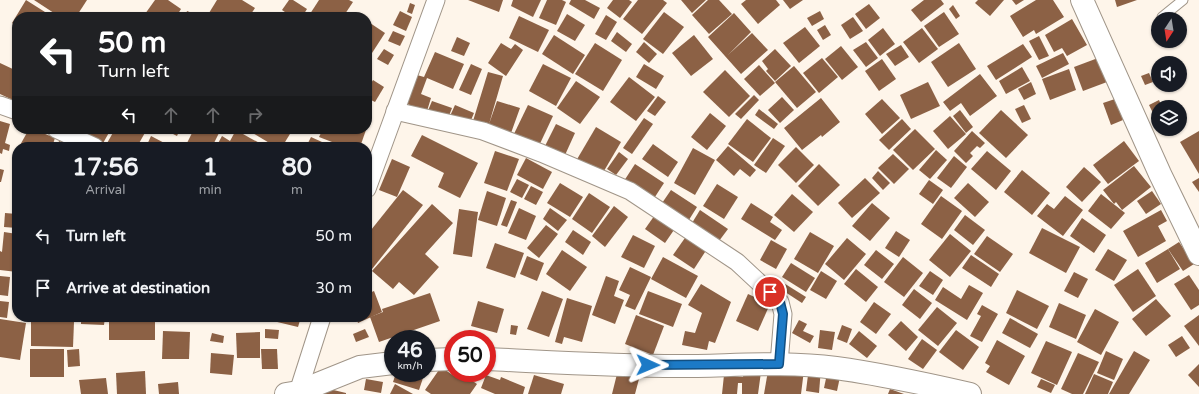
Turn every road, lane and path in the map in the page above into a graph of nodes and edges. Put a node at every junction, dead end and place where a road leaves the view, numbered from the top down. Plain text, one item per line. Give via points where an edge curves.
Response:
1 (1082, 0) edge
2 (1183, 0) edge
3 (430, 3) edge
4 (1168, 12) edge
5 (0, 104) edge
6 (12, 109) edge
7 (395, 111) junction
8 (67, 134) edge
9 (84, 142) edge
10 (372, 175) edge
11 (1199, 254) edge
12 (320, 322) edge
13 (496, 359) edge
14 (384, 364) edge
15 (779, 364) junction
16 (943, 391) edge
17 (294, 393) edge
18 (970, 394) edge

1 - 11 main road
2 - 4 lane
3 - 7 street
5 - 6 street
7 - 10 street
7 - 15 street via 483,131 630,191 737,262 780,302 783,314
8 - 9 street
12 - 17 street
13 - 15 main road via 680,366
14 - 17 main road via 360,366
15 - 16 main road via 835,368 889,376
16 - 18 main road

